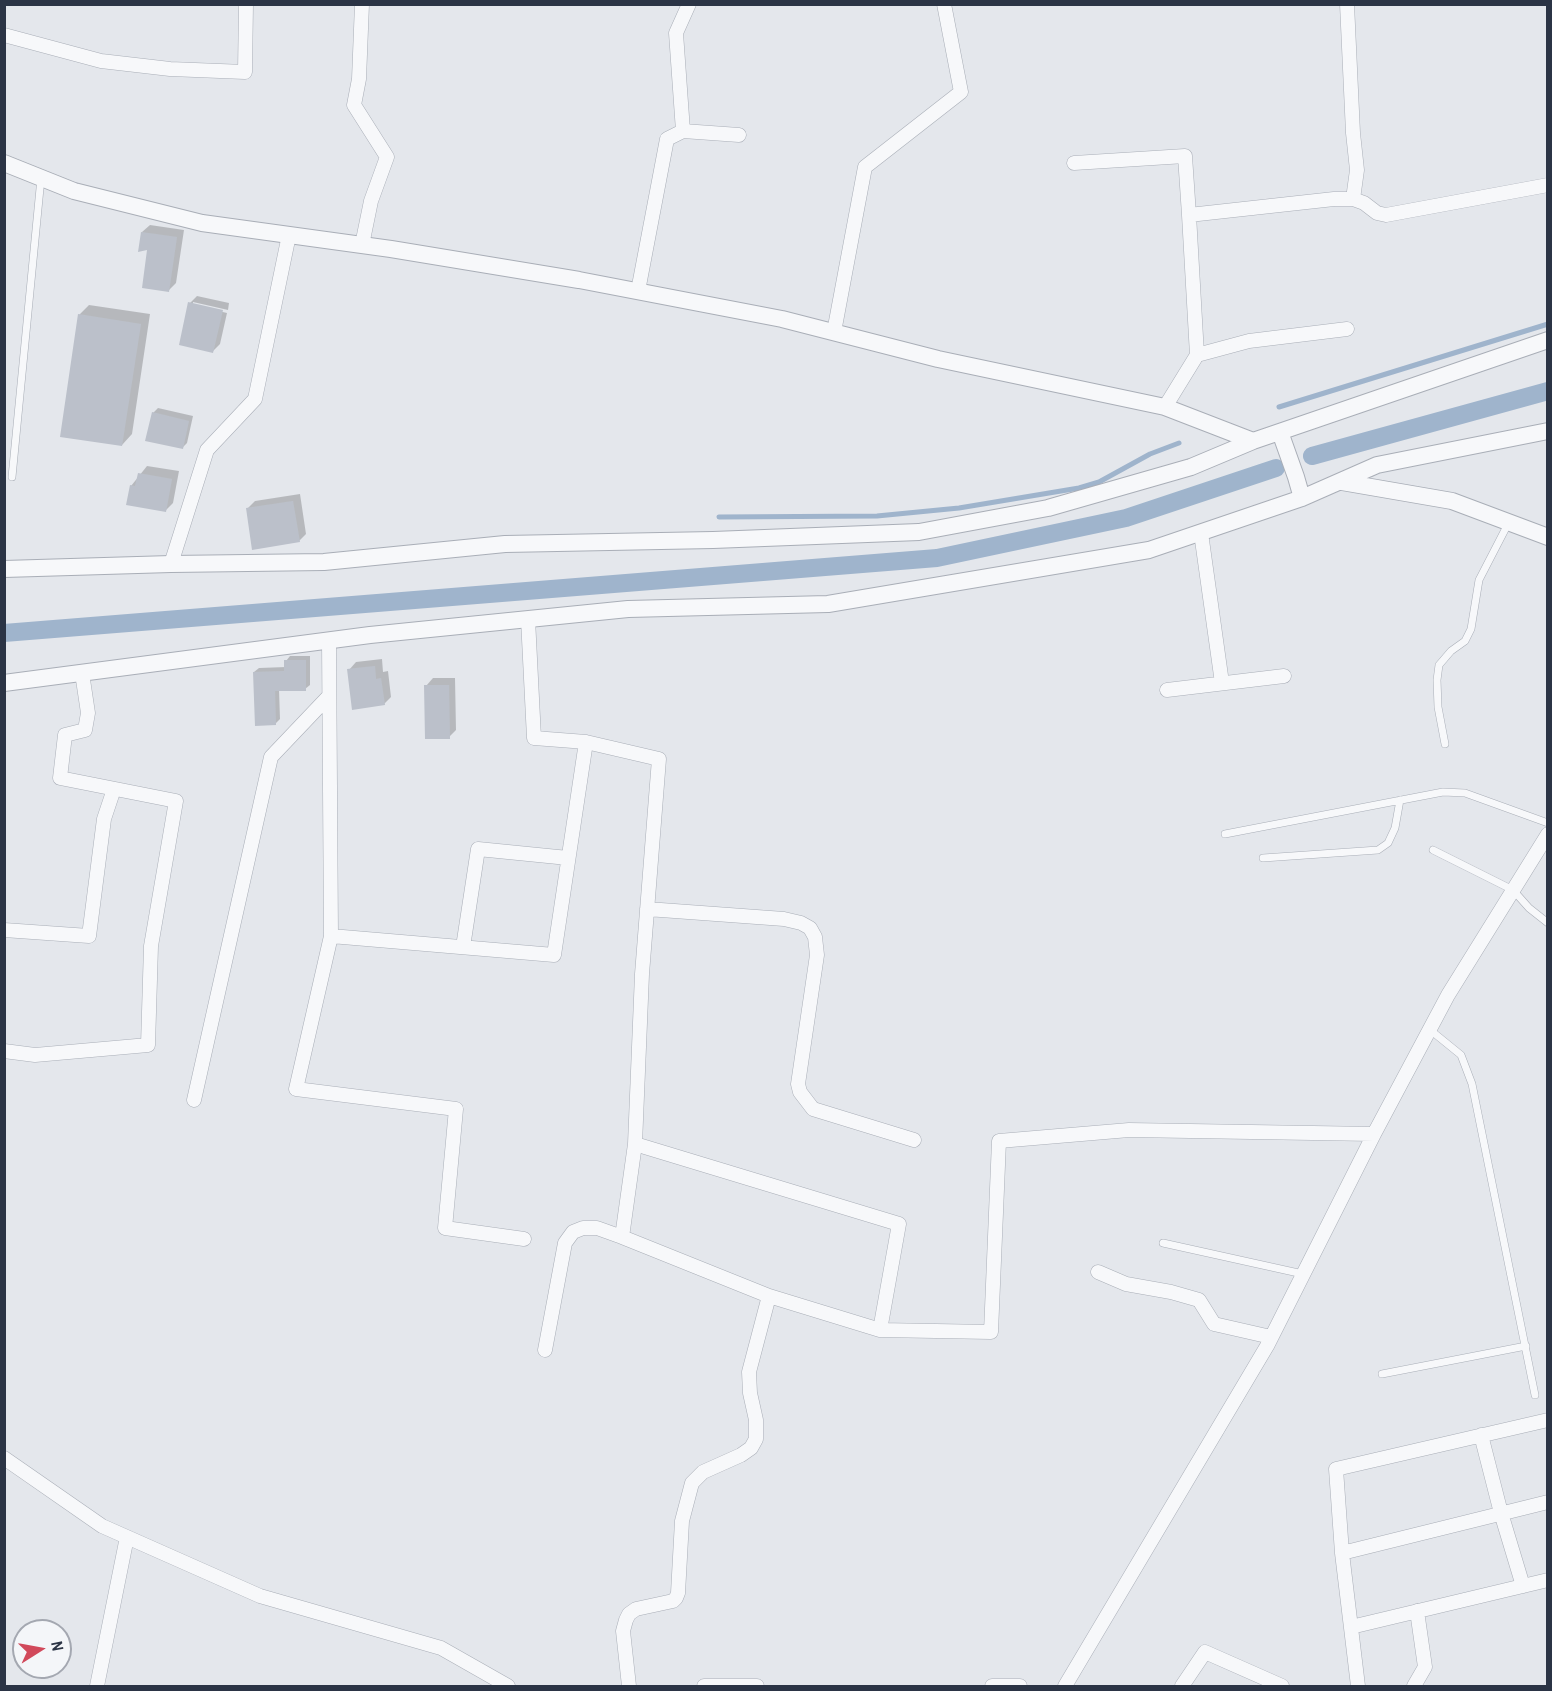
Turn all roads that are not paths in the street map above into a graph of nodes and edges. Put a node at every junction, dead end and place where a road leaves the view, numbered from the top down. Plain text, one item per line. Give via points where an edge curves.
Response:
1 (246, 4) edge
2 (362, 4) edge
3 (689, 4) edge
4 (944, 4) edge
5 (1347, 4) edge
6 (4, 35) edge
7 (683, 131) junction
8 (739, 135) dead end
9 (4, 163) edge
10 (1074, 163) dead end
11 (41, 178) junction
12 (1548, 185) edge
13 (1353, 199) junction
14 (1188, 214) junction
15 (289, 235) junction
16 (362, 245) junction
17 (638, 291) junction
18 (1347, 329) dead end
19 (834, 332) junction
20 (1548, 340) edge
21 (1197, 356) junction
22 (1166, 407) junction
23 (1548, 431) edge
24 (1280, 432) junction
25 (1253, 441) junction
26 (12, 477) dead end
27 (1342, 482) junction
28 (1302, 498) junction
29 (1509, 522) junction
30 (1201, 533) junction
31 (1548, 537) edge
32 (171, 564) junction
33 (4, 569) edge
34 (528, 619) junction
35 (329, 640) junction
36 (82, 673) junction
37 (1284, 676) dead end
38 (4, 683) edge
39 (1222, 683) junction
40 (1167, 690) dead end
41 (329, 696) junction
42 (586, 742) junction
43 (1444, 744) dead end
44 (114, 789) junction
45 (1400, 800) junction
46 (1548, 823) edge
47 (1225, 834) dead end
48 (1548, 834) edge
49 (1433, 850) dead end
50 (1542, 853) edge
51 (568, 858) junction
52 (1263, 858) dead end
53 (1513, 890) junction
54 (647, 909) junction
55 (1548, 923) edge
56 (4, 930) edge
57 (331, 936) junction
58 (463, 947) junction
59 (1429, 1029) junction
60 (4, 1051) edge
61 (194, 1100) dead end
62 (1374, 1134) junction
63 (914, 1140) dead end
64 (635, 1144) junction
65 (622, 1237) junction
66 (524, 1239) dead end
67 (1164, 1243) dead end
68 (1098, 1272) dead end
69 (1303, 1274) junction
70 (769, 1296) junction
71 (880, 1330) junction
72 (1271, 1337) junction
73 (1526, 1346) junction
74 (545, 1350) dead end
75 (1382, 1374) dead end
76 (1535, 1395) dead end
77 (1548, 1420) edge
78 (1481, 1435) junction
79 (4, 1458) edge
80 (1548, 1502) edge
81 (1501, 1513) junction
82 (127, 1537) junction
83 (1342, 1553) junction
84 (1548, 1580) edge
85 (1523, 1586) junction
86 (1417, 1611) junction
87 (1351, 1627) junction
88 (97, 1686) edge
89 (508, 1686) edge
90 (629, 1686) edge
91 (704, 1686) edge
92 (757, 1686) edge
93 (992, 1686) edge
94 (1020, 1686) edge
95 (1065, 1686) edge
96 (1182, 1686) edge
97 (1282, 1686) edge
98 (1358, 1686) edge
99 (1414, 1686) edge

1 - 6 street via 245,72 102,61
2 - 16 street via 354,105 387,157 371,201
3 - 7 street via 676,33
4 - 19 street via 961,92 865,168
5 - 13 street via 1357,170
7 - 8 street
7 - 17 street via 667,139
9 - 11 street
10 - 14 street via 1185,156
11 - 15 street via 74,191 202,223
11 - 26 lane
12 - 13 street via 1386,215
13 - 14 street
14 - 21 street
15 - 16 street
15 - 32 street via 255,399 207,450
16 - 17 street
17 - 19 street
18 - 21 street via 1249,341
19 - 22 street via 938,359
20 - 24 street
21 - 22 street
22 - 25 street
23 - 27 street via 1377,465
24 - 25 street
24 - 28 street
25 - 32 street via 1191,467 1048,508 919,532 505,544 324,562
27 - 28 street
27 - 29 street via 1452,501
28 - 30 street
29 - 31 street
29 - 43 lane via 1479,580 1471,629 1465,641 1438,665 1438,707
30 - 34 street via 1149,550 828,604 628,609
30 - 39 street
32 - 33 street
34 - 35 street
34 - 42 street via 534,738
35 - 36 street
35 - 41 street
36 - 38 street
36 - 44 street via 88,713 85,730 65,735 60,778
37 - 39 street
39 - 40 street
41 - 57 street
41 - 61 street via 271,757
42 - 51 street
42 - 54 street via 659,759
44 - 56 street via 105,819 90,936
44 - 60 street via 176,801 150,946 148,1045 35,1055
45 - 46 lane via 1443,792 1465,794
45 - 47 lane
45 - 52 lane via 1395,828 1388,843 1378,850
48 - 50 street
49 - 53 lane
50 - 53 street
51 - 58 street via 554,955
51 - 58 street via 478,849
53 - 55 lane
53 - 59 street
54 - 63 street via 784,919 810,928 817,955 800,1092 813,1109
54 - 64 street
57 - 58 street
57 - 66 street via 296,1089 456,1109 445,1228
59 - 62 street
59 - 73 lane via 1461,1055 1472,1084
62 - 69 street
62 - 71 street via 1129,1130 999,1141 991,1332
64 - 65 street
64 - 71 street via 899,1224
65 - 70 street
65 - 74 street via 597,1228 583,1228 573,1232 565,1243
67 - 69 lane
68 - 72 street via 1126,1284 1199,1300 1214,1324
69 - 72 street
70 - 71 street
70 - 90 street via 749,1372 756,1438 751,1448 703,1472 693,1483 682,1521 676,1598 636,1609 626,1620 623,1631
72 - 95 street
73 - 75 lane
73 - 76 lane
77 - 78 street
78 - 81 street
78 - 83 street via 1336,1469
79 - 82 street via 102,1526
80 - 81 street
81 - 83 street
81 - 85 street
82 - 88 street
82 - 89 street via 260,1596 441,1648
83 - 87 street
84 - 85 street
85 - 86 street
86 - 87 street
86 - 99 street via 1425,1667
87 - 98 street
91 - 92 street
93 - 94 street
96 - 97 street via 1204,1652

